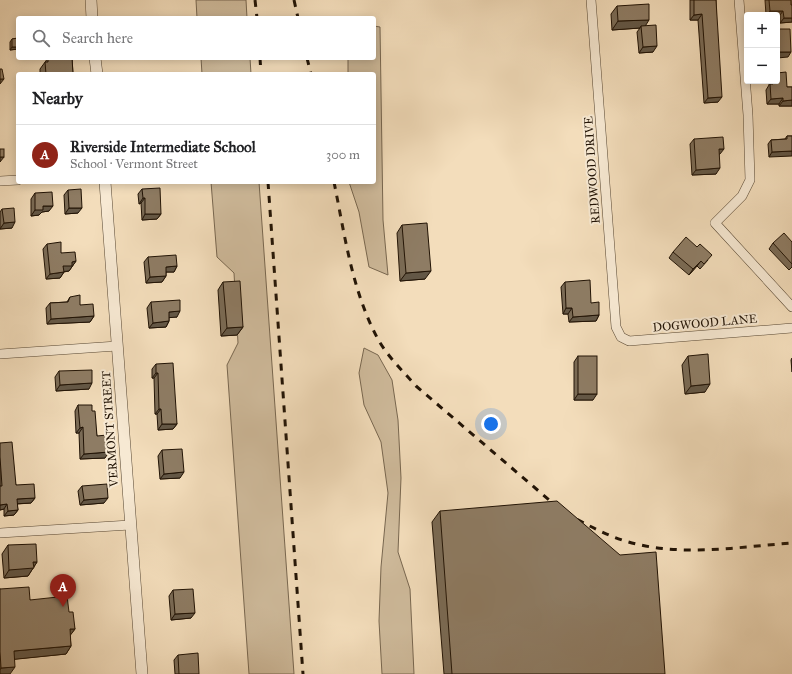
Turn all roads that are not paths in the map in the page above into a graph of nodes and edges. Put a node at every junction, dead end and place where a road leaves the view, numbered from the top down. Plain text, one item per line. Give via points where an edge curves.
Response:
1 (91, 0) edge
2 (591, 0) edge
3 (739, 0) edge
4 (92, 16) edge
5 (95, 60) edge
6 (97, 72) edge
7 (16, 180) edge
8 (0, 181) edge
9 (105, 184) edge
10 (792, 308) edge
11 (792, 328) edge
12 (621, 337) joint
13 (117, 346) junction
14 (0, 354) edge
15 (130, 525) junction
16 (0, 533) edge
17 (142, 674) edge

1 - 4 street
2 - 12 street, REDWOOD DRIVE via 616,327
3 - 10 street via 750,180 742,196 715,223
5 - 6 street
7 - 8 street
9 - 13 street, VERMONT STREET
11 - 12 street, DOGWOOD LANE via 629,341
13 - 14 street
13 - 15 street, VERMONT STREET
15 - 16 street
15 - 17 street, VERMONT STREET

